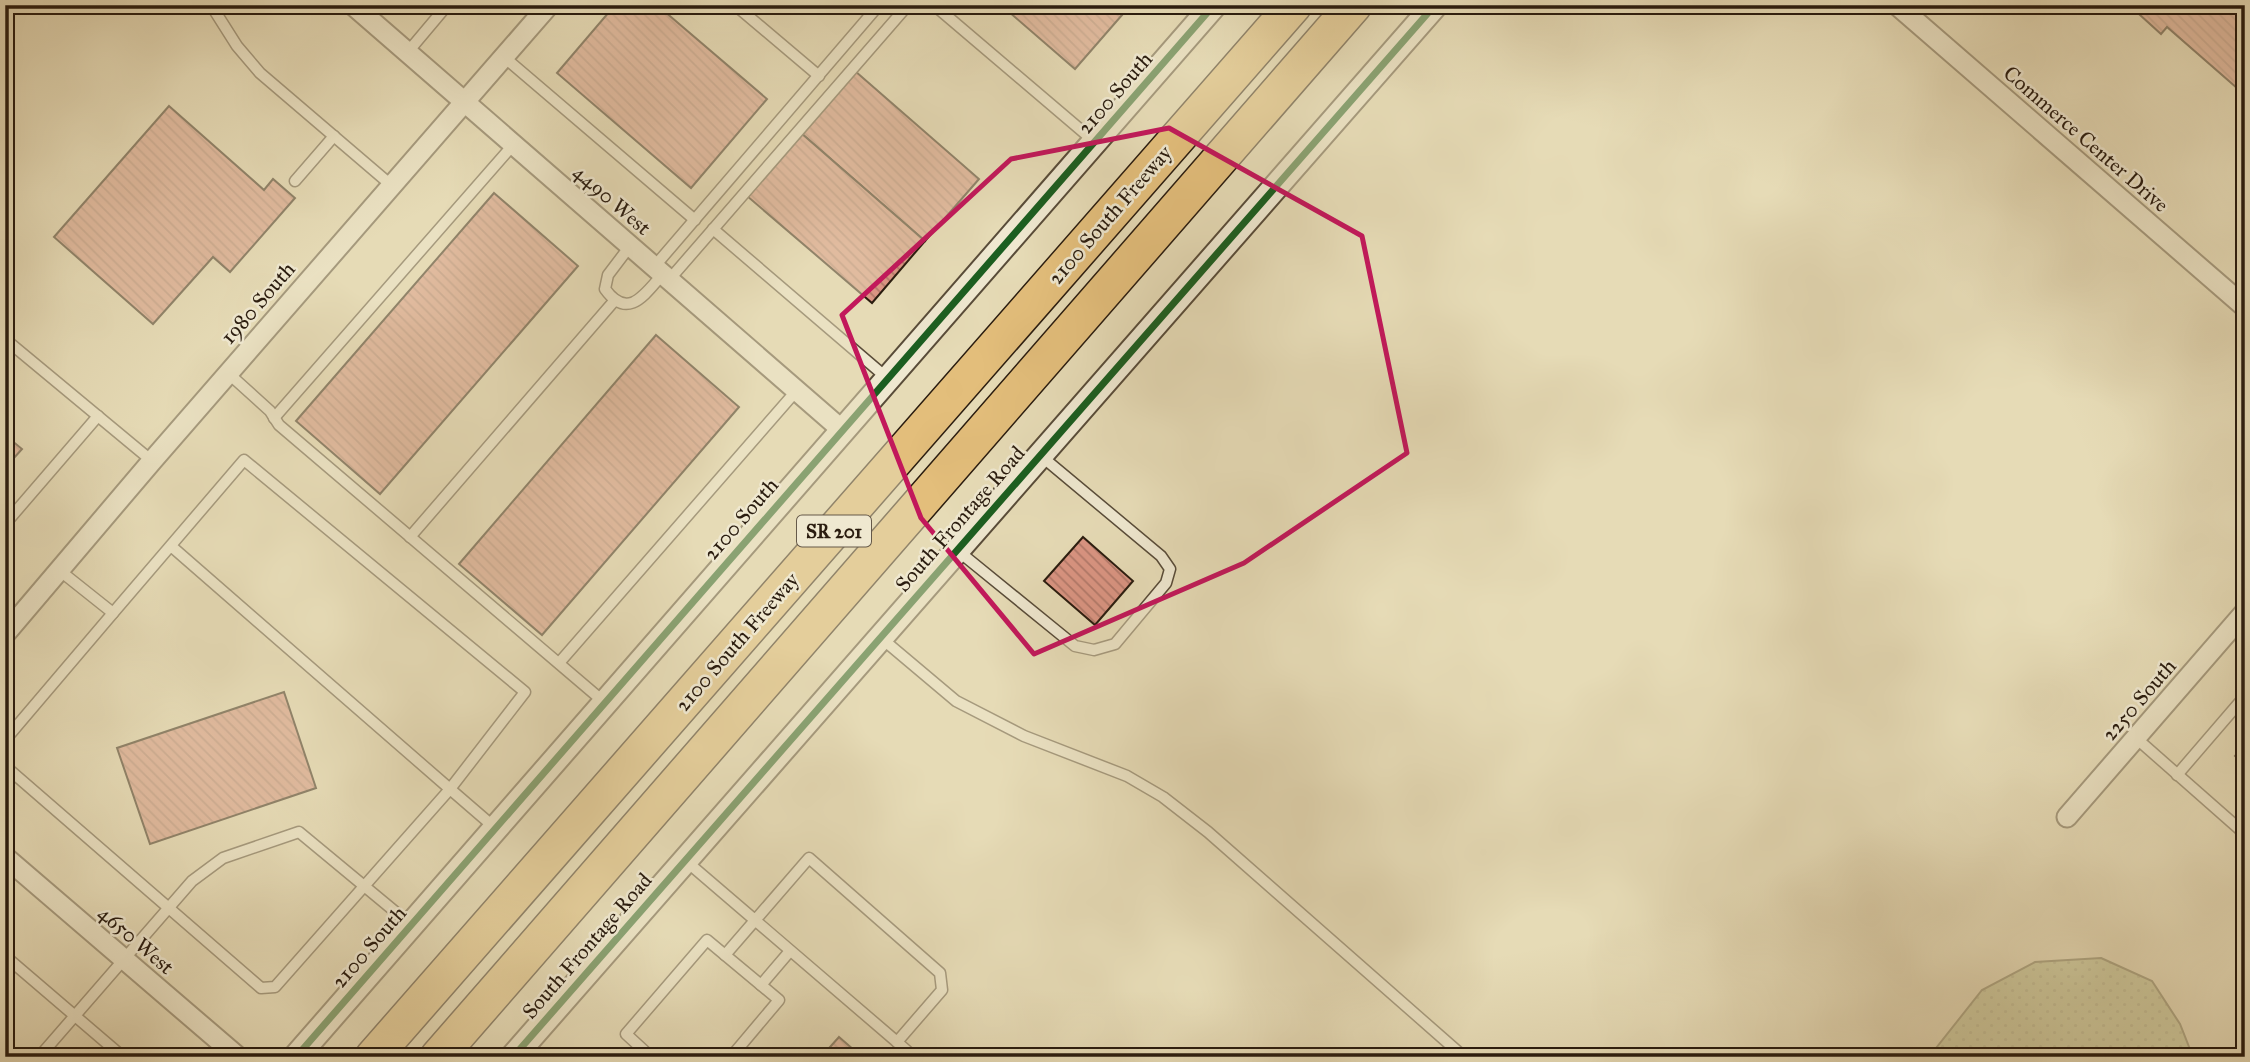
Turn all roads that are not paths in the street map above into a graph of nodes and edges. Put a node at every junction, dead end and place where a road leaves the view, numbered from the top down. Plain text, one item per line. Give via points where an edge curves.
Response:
1 (211, 5) edge
2 (353, 5) edge
3 (440, 5) edge
4 (549, 5) edge
5 (735, 5) edge
6 (879, 5) edge
7 (908, 5) edge
8 (934, 5) edge
9 (1214, 5) edge
10 (1294, 5) edge
11 (1354, 5) edge
12 (1435, 5) edge
13 (1897, 5) edge
14 (407, 53) junction
15 (504, 57) junction
16 (819, 76) junction
17 (464, 103) junction
18 (334, 136) junction
19 (1095, 142) junction
20 (513, 145) junction
21 (295, 180) dead end
22 (391, 185) junction
23 (695, 220) junction
24 (713, 229) junction
25 (630, 246) junction
26 (662, 274) junction
27 (615, 300) junction
28 (2245, 307) edge
29 (5, 339) edge
30 (228, 373) junction
31 (888, 378) junction
32 (797, 390) junction
33 (98, 416) junction
34 (274, 418) junction
35 (842, 430) junction
36 (1040, 454) junction
37 (152, 461) junction
38 (5, 524) edge
39 (410, 537) junction
40 (171, 546) junction
41 (957, 550) junction
42 (59, 570) junction
43 (2245, 612) edge
44 (113, 613) junction
45 (5, 634) edge
46 (880, 637) junction
47 (559, 663) junction
48 (2245, 696) edge
49 (605, 702) junction
50 (2136, 738) junction
51 (5, 740) edge
52 (5, 766) edge
53 (2177, 775) junction
54 (450, 789) junction
55 (2067, 817) dead end
56 (495, 828) junction
57 (2245, 834) edge
58 (5, 857) edge
59 (686, 860) junction
60 (366, 887) junction
61 (170, 906) junction
62 (754, 921) junction
63 (411, 925) junction
64 (790, 951) junction
65 (725, 955) junction
66 (5, 956) edge
67 (125, 961) junction
68 (761, 985) junction
69 (76, 1016) junction
70 (897, 1042) junction
71 (40, 1057) edge
72 (123, 1057) edge
73 (237, 1057) edge
74 (296, 1057) edge
75 (373, 1057) edge
76 (438, 1057) edge
77 (513, 1057) edge
78 (651, 1057) edge
79 (731, 1057) edge
80 (914, 1057) edge
81 (1464, 1057) edge

1 - 18 lane via 260,73
2 - 14 street, 4490 West
3 - 14 lane via 444,9
4 - 15 street, 1980 South
5 - 16 lane
6 - 16 lane
7 - 24 lane
8 - 19 lane
9 - 19 street, 2100 South
10 - 75 highway, 2100 South Freeway / SR 201
11 - 76 highway, SR 201
12 - 36 street, South Frontage Road
13 - 28 street, Commerce Center Drive
14 - 17 street, 4490 West
15 - 17 street, 1980 South
15 - 23 lane
16 - 23 lane
17 - 20 street, 4490 West
17 - 22 street, 1980 South
18 - 21 lane
18 - 22 lane
19 - 31 street, 2100 South
20 - 25 street, 4490 West
20 - 34 lane
22 - 30 street, 1980 South
23 - 26 lane
24 - 26 lane
24 - 31 lane
25 - 26 street, 4490 West
25 - 27 lane via 606,281
26 - 27 lane via 641,299 624,304
26 - 32 street, 4490 West
27 - 39 lane
29 - 33 lane
30 - 34 lane
30 - 37 street, 1980 South
31 - 35 street, 2100 South
32 - 35 street, 4490 West
32 - 47 lane
33 - 37 lane
33 - 38 lane
34 - 39 lane
35 - 49 street, 2100 South
36 - 41 street, South Frontage Road
36 - 41 lane via 1161,556 1170,569 1166,583 1115,644 1094,650 1075,646
37 - 42 street, 1980 South
39 - 47 lane
40 - 44 lane
40 - 54 lane
40 - 54 lane via 244,460 525,692
41 - 46 street, South Frontage Road
42 - 44 lane
42 - 45 street, 1980 South
43 - 50 street, 2250 South
44 - 51 lane
46 - 59 street, South Frontage Road
46 - 81 lane via 979,715 1127,776 1163,797
47 - 49 lane
48 - 53 lane
49 - 56 street, 2100 South
50 - 53 lane
50 - 55 street, 2250 South
52 - 61 lane
53 - 57 lane
54 - 56 lane
54 - 60 lane
56 - 63 street, 2100 South
58 - 67 street, 4650 West
59 - 62 lane
59 - 77 street, South Frontage Road
60 - 61 lane via 299,832 223,858 192,881
60 - 61 lane via 275,987 261,988
60 - 63 lane
61 - 67 lane
62 - 64 lane
62 - 65 lane
62 - 70 lane via 808,858 940,973 942,990
63 - 74 street, 2100 South
64 - 68 lane
64 - 70 lane
65 - 68 lane
65 - 78 lane via 707,940 626,1034
66 - 69 lane
67 - 69 lane
67 - 73 street, 4650 West
68 - 79 lane via 779,1000
69 - 71 lane
69 - 72 lane
70 - 80 lane

